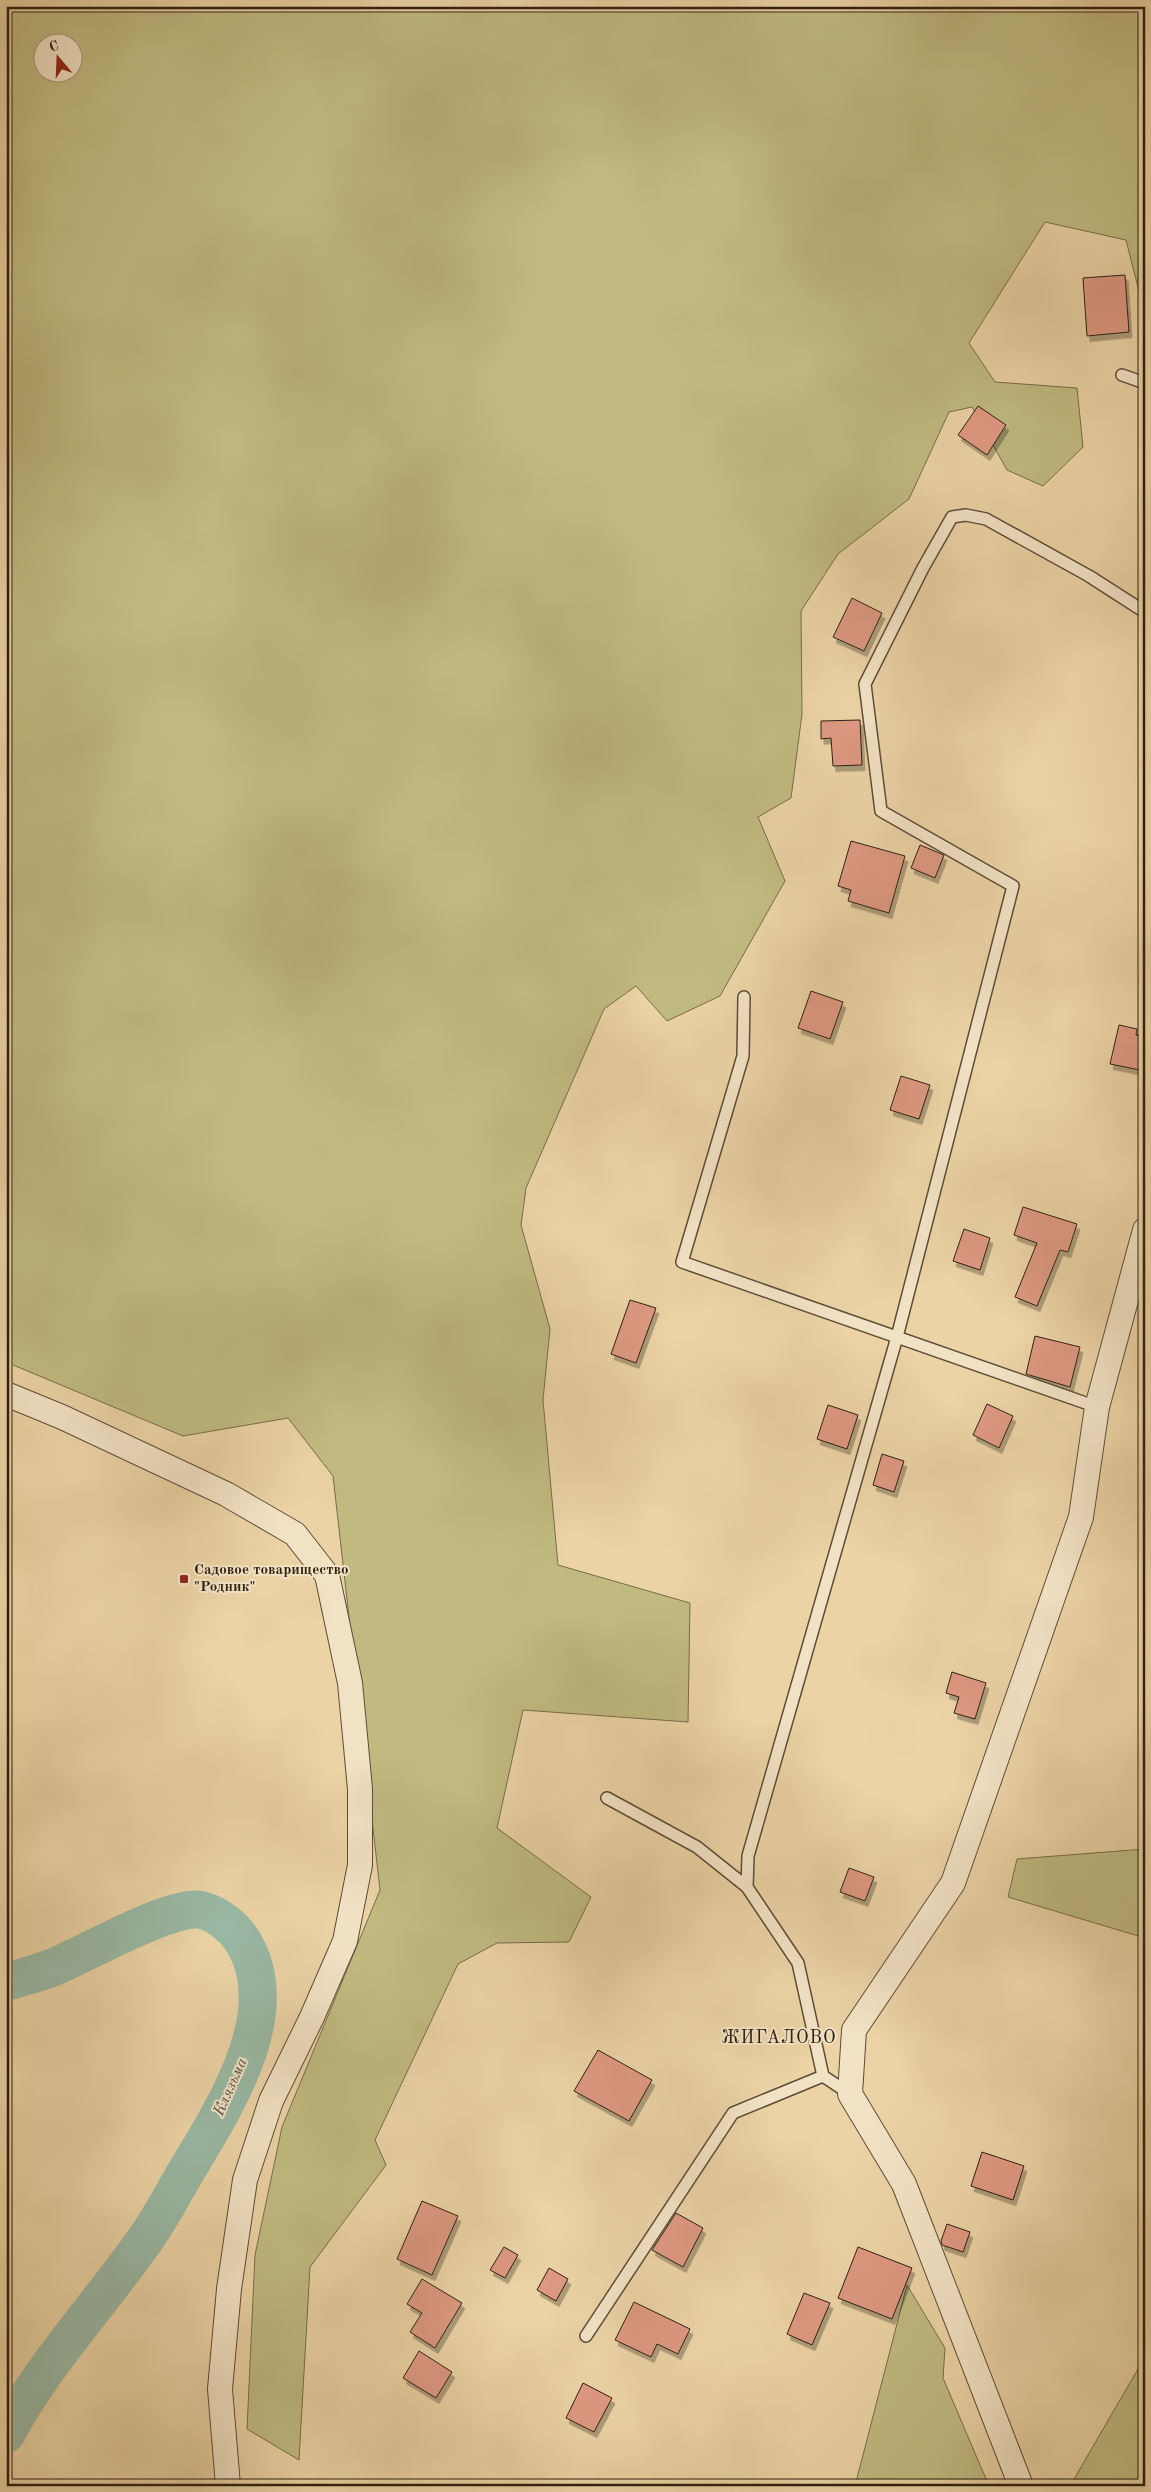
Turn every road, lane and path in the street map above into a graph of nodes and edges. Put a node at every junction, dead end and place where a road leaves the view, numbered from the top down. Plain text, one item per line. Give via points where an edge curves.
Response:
1 (1122, 375) dead end
2 (1145, 383) edge
3 (1145, 612) edge
4 (744, 997) dead end
5 (1145, 1230) edge
6 (897, 1337) junction
7 (6, 1394) edge
8 (1097, 1407) junction
9 (606, 1798) dead end
10 (747, 1887) junction
11 (823, 2076) junction
12 (850, 2094) junction
13 (586, 2336) dead end
14 (228, 2486) edge
15 (1021, 2486) edge

1 - 2 lane
3 - 6 lane via 1089,576 986,519 966,515 952,518 922,568 865,684 881,811 1013,886
4 - 6 lane via 743,1056 682,1262
5 - 8 street
6 - 8 lane
6 - 10 lane via 748,1856
7 - 14 street via 226,1494 295,1534 327,1575 350,1683 360,1789 360,1866 345,1941 270,2101 245,2180 229,2289 220,2389
8 - 12 street via 1081,1517 953,1884 854,2030
9 - 10 lane via 697,1847
10 - 11 lane via 798,1963
11 - 12 lane
11 - 13 lane via 733,2113
12 - 15 street via 904,2184

